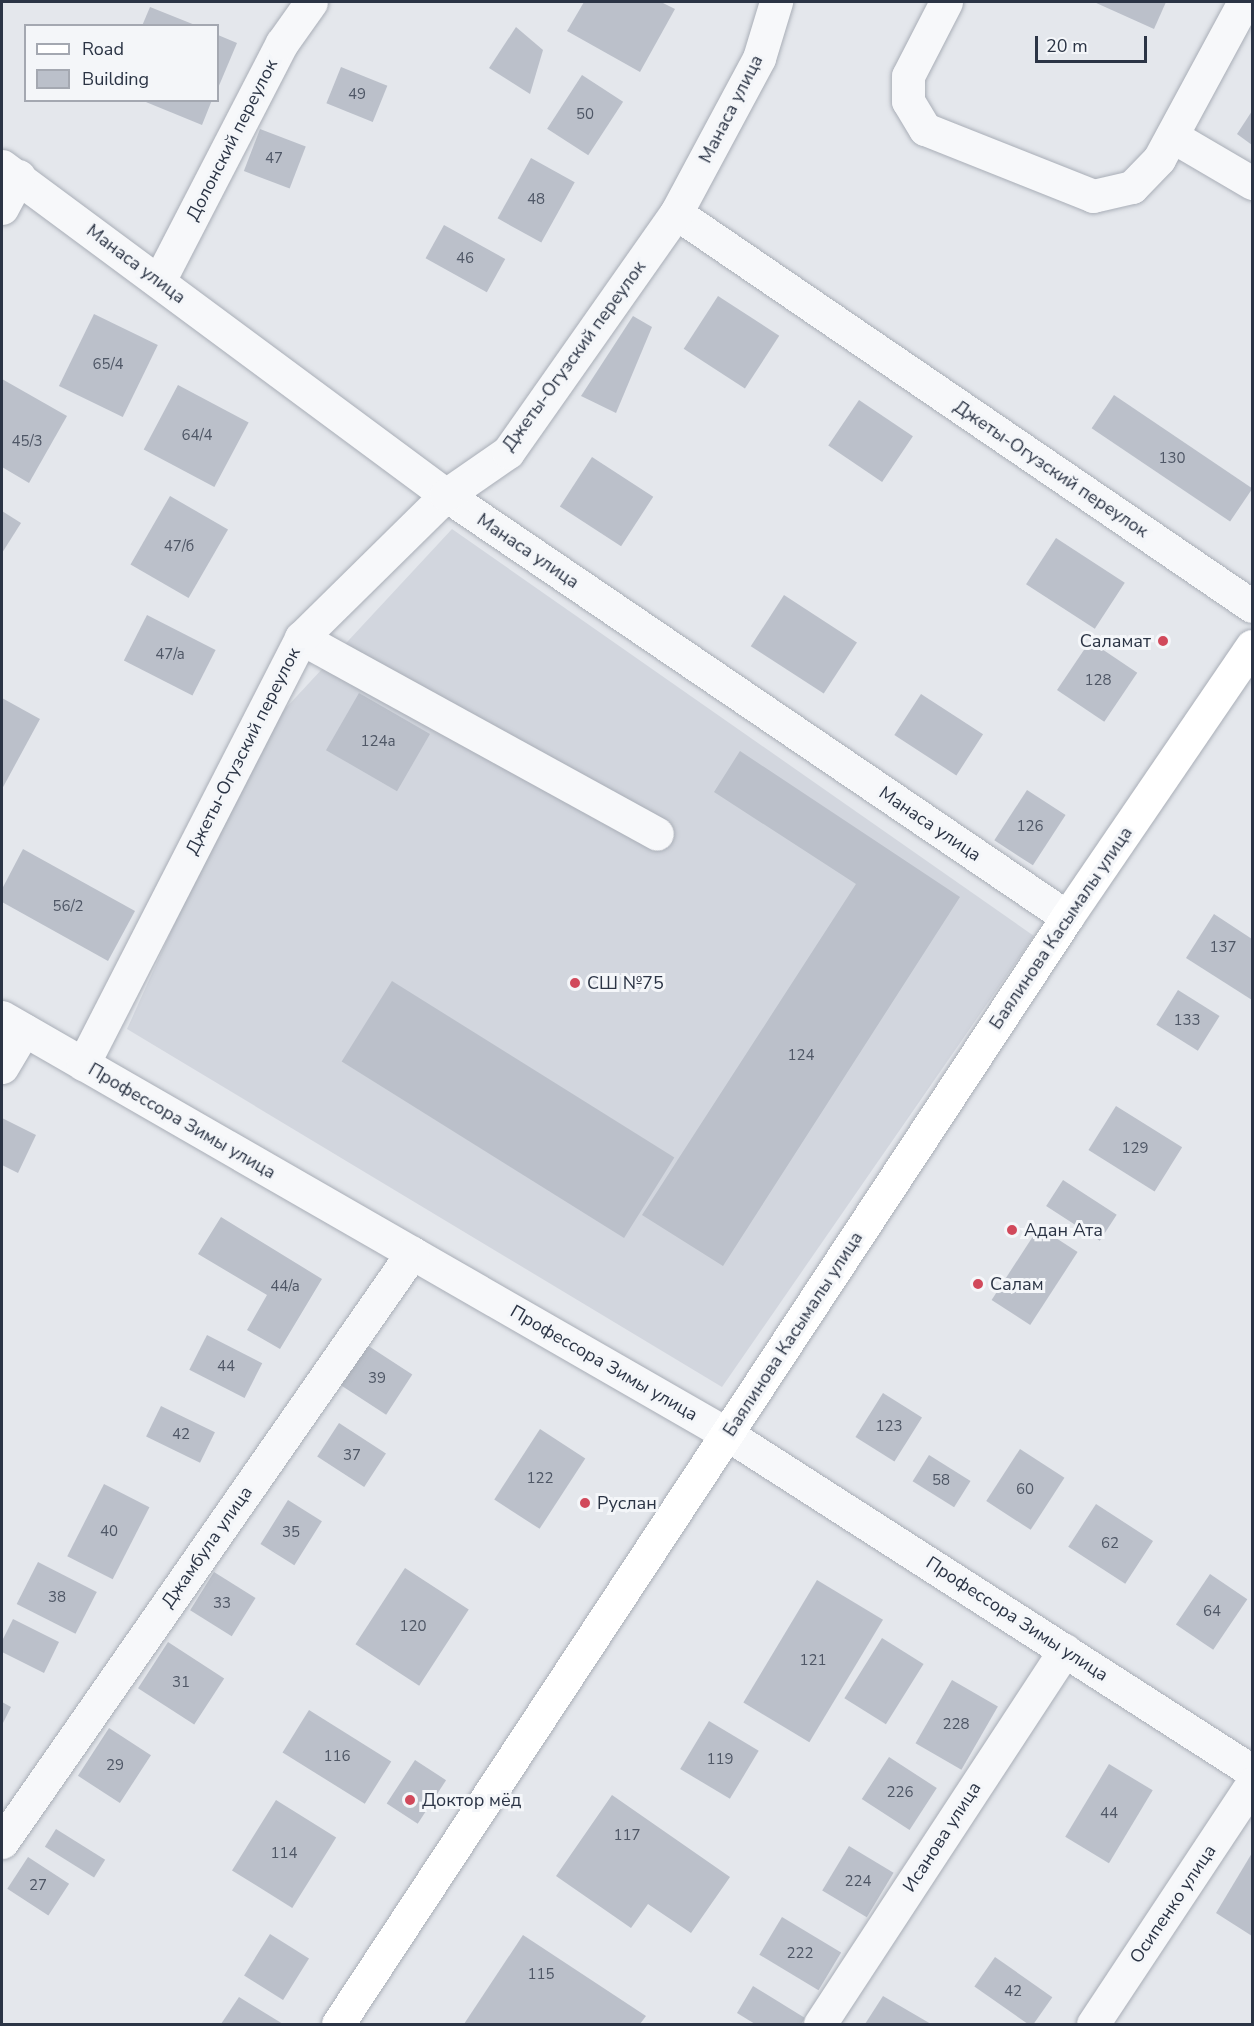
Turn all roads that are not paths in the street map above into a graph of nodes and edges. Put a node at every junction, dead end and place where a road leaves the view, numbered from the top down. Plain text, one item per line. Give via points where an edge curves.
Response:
1 (311, 2) edge
2 (776, 2) edge
3 (946, 2) edge
4 (1244, 2) edge
5 (1172, 136) junction
6 (10, 171) edge
7 (1252, 183) edge
8 (2, 208) edge
9 (676, 213) junction
10 (159, 281) junction
11 (446, 495) junction
12 (1252, 606) edge
13 (301, 638) junction
14 (1252, 646) edge
15 (657, 834) dead end
16 (1067, 917) junction
17 (13, 1023) edge
18 (83, 1064) junction
19 (2, 1067) edge
20 (412, 1253) junction
21 (727, 1434) junction
22 (1065, 1650) junction
23 (1252, 1771) edge
24 (1252, 1784) edge
25 (2, 1842) edge
26 (339, 2025) edge
27 (820, 2025) edge
28 (1093, 2025) edge

1 - 10 street, Долонский переулок via 282,44
2 - 9 street, Манаса улица via 759,58
3 - 5 street via 908,76 908,101 925,129 1093,196 1132,187 1159,159
4 - 5 street
5 - 7 street
6 - 8 street
6 - 10 street, Манаса улица
9 - 11 street, Джеты-Огузский переулок via 508,452
9 - 12 street, Джеты-Огузский переулок
10 - 11 street, Манаса улица
11 - 13 street, Джеты-Огузский переулок
11 - 16 street, Манаса улица
13 - 15 street
13 - 18 street, Джеты-Огузский переулок
14 - 16 main road, Баялинова Касымалы улица
16 - 21 main road, Баялинова Касымалы улица
17 - 18 street, Профессора Зимы улица
17 - 19 street
18 - 20 street, Профессора Зимы улица
20 - 21 street, Профессора Зимы улица
20 - 25 street, Джамбула улица
21 - 22 street, Профессора Зимы улица
21 - 26 main road, Баялинова Касымалы улица
22 - 23 street, Профессора Зимы улица
22 - 27 street, Исанова улица
24 - 28 street, Осипенко улица

